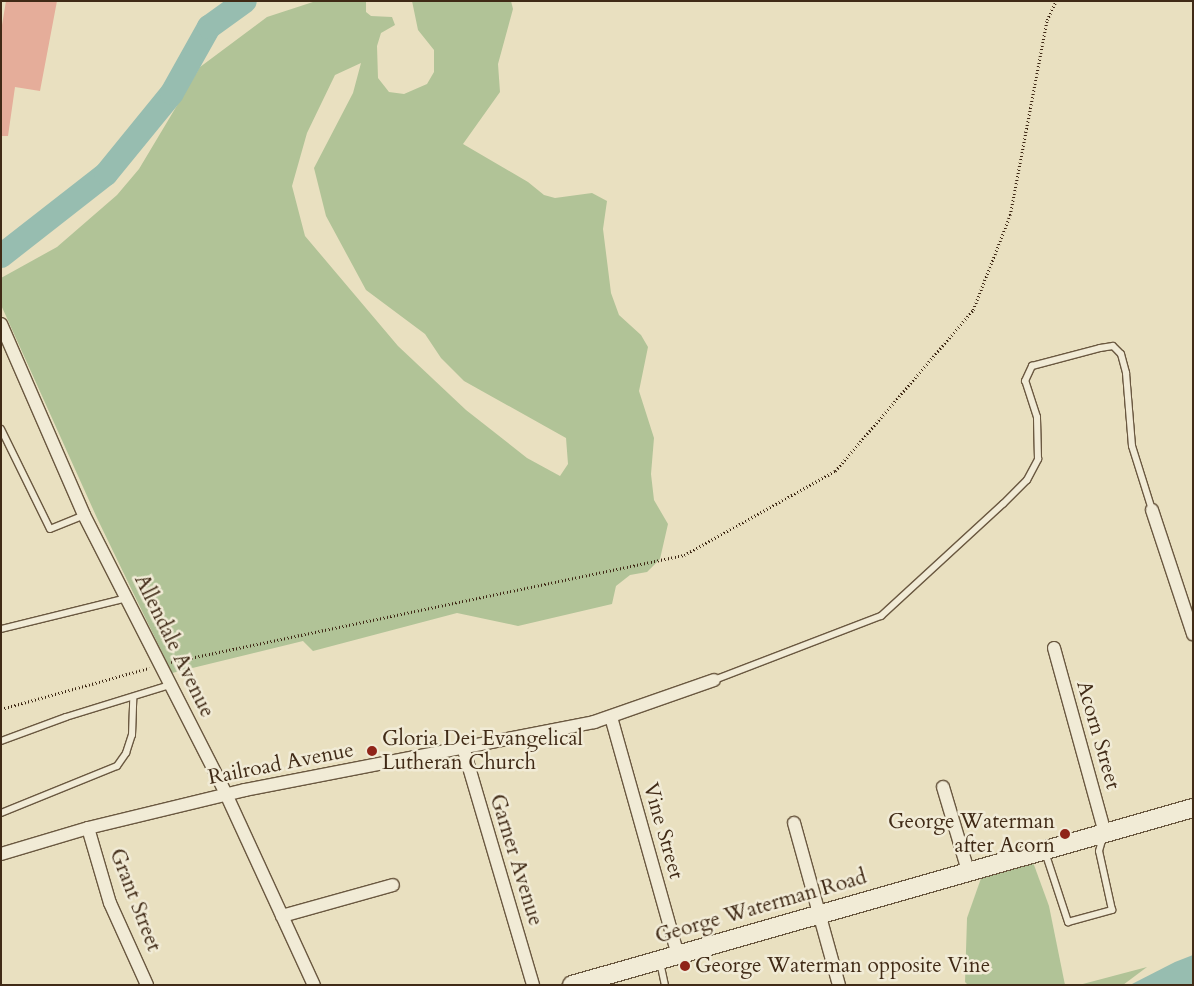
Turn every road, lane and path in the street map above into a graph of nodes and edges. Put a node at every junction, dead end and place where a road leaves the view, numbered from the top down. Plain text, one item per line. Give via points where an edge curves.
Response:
1 (1056, 1) edge
2 (1, 324) edge
3 (1, 430) edge
4 (1152, 510) joint
5 (84, 515) junction
6 (128, 598) junction
7 (1, 629) edge
8 (1193, 634) edge
9 (1054, 648) dead end
10 (160, 665) junction
11 (714, 680) joint
12 (170, 685) junction
13 (133, 696) junction
14 (1, 709) edge
15 (611, 717) junction
16 (1, 741) edge
17 (462, 747) junction
18 (943, 787) dead end
19 (226, 794) junction
20 (1193, 808) edge
21 (1, 813) edge
22 (794, 823) dead end
23 (88, 828) junction
24 (1105, 833) junction
25 (1044, 849) junction
26 (1, 854) edge
27 (968, 871) junction
28 (393, 885) dead end
29 (818, 914) junction
30 (282, 916) junction
31 (678, 955) junction
32 (660, 960) junction
33 (148, 985) edge
34 (314, 985) edge
35 (534, 985) edge
36 (572, 985) edge
37 (665, 985) edge
38 (839, 985) edge

1 - 10 path via 1047,20 1010,216 973,310 835,471 684,555
2 - 5 street, Allendale Avenue
3 - 5 lane via 50,530
4 - 8 street
4 - 11 lane via 1132,446 1127,381 1121,354 1113,346 1032,366 1025,382 1037,417 1037,464 1004,504 881,616
5 - 6 street, Allendale Avenue
6 - 7 lane
6 - 10 street, Allendale Avenue
9 - 24 street, Acorn Street
10 - 12 street, Allendale Avenue
10 - 14 path
11 - 15 street, Railroad Avenue
12 - 13 lane
12 - 19 street, Allendale Avenue
13 - 16 lane
13 - 21 lane via 132,735 117,766
15 - 17 street, Railroad Avenue
15 - 31 street, Vine Street
17 - 19 street, Railroad Avenue
17 - 35 street, Garner Avenue
18 - 27 street
19 - 23 street, Railroad Avenue
19 - 30 street, Allendale Avenue
20 - 24 main road, George Waterman Road
22 - 29 street
23 - 26 street, Railroad Avenue
23 - 33 street, Grant Street via 110,903
24 - 25 main road, George Waterman Road
24 - 25 lane via 1099,851 1112,910 1068,922
25 - 27 main road, George Waterman Road
27 - 29 main road, George Waterman Road
28 - 30 street
29 - 31 main road, George Waterman Road
29 - 38 street
30 - 34 street, Allendale Avenue
31 - 32 main road, George Waterman Road
32 - 36 main road, George Waterman Road
32 - 37 lane

